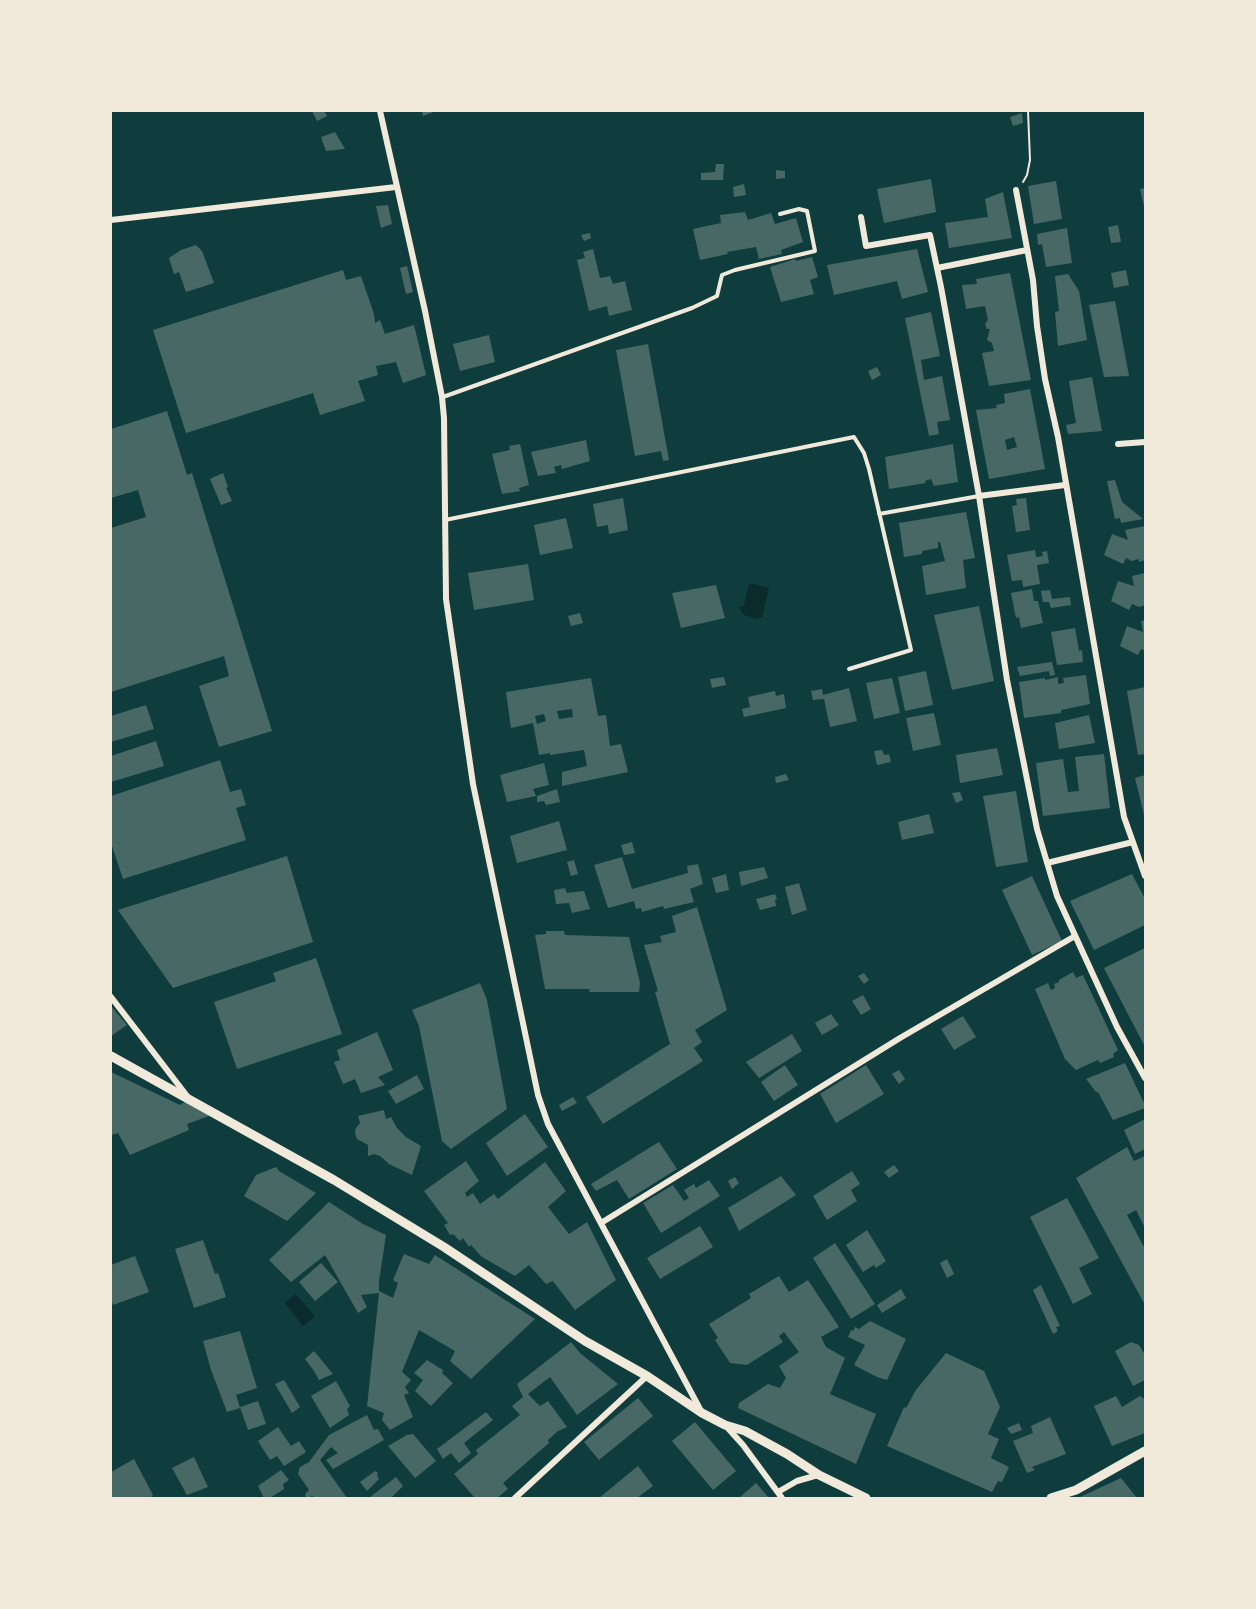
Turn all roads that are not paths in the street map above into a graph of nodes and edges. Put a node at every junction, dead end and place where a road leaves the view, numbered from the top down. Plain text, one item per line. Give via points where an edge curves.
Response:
1 (380, 111) edge
2 (396, 187) junction
3 (1016, 190) road end
4 (780, 214) dead end
5 (861, 217) dead end
6 (111, 220) edge
7 (1027, 250) junction
8 (937, 268) junction
9 (442, 397) junction
10 (1145, 442) edge
11 (1118, 444) dead end
12 (1065, 485) junction
13 (979, 496) junction
14 (879, 514) junction
15 (445, 520) junction
16 (849, 669) dead end
17 (1133, 842) junction
18 (1047, 863) junction
19 (1145, 876) edge
20 (1076, 936) junction
21 (111, 997) edge
22 (111, 1056) edge
23 (1145, 1078) edge
24 (189, 1098) junction
25 (601, 1223) junction
26 (647, 1376) junction
27 (702, 1413) junction
28 (725, 1425) junction
29 (1145, 1451) edge
30 (819, 1475) junction
31 (780, 1495) edge
32 (515, 1498) edge
33 (866, 1498) edge
34 (1052, 1498) edge

1 - 2 street
2 - 6 street
2 - 9 street
3 - 7 street
4 - 9 lane via 807,211 815,251 735,270 722,276 717,297 692,308
5 - 8 street via 866,246 930,235
7 - 8 street
7 - 12 street
8 - 13 street
9 - 15 street
10 - 11 street
12 - 13 street
12 - 17 street via 1124,817
13 - 14 lane
13 - 18 street via 1007,680 1036,829
14 - 15 lane via 864,453 854,437
14 - 16 lane via 911,650
15 - 25 street via 446,599 473,784 538,1095 548,1124
17 - 18 street
17 - 19 street
18 - 20 street
20 - 23 street
20 - 25 street via 900,1038
21 - 24 street
22 - 24 street
24 - 26 street via 334,1180 585,1341
25 - 27 street
26 - 27 street
26 - 32 street
27 - 28 street
28 - 30 street via 745,1431
28 - 31 street
29 - 34 street via 1076,1490
30 - 31 street via 797,1481
30 - 33 street

